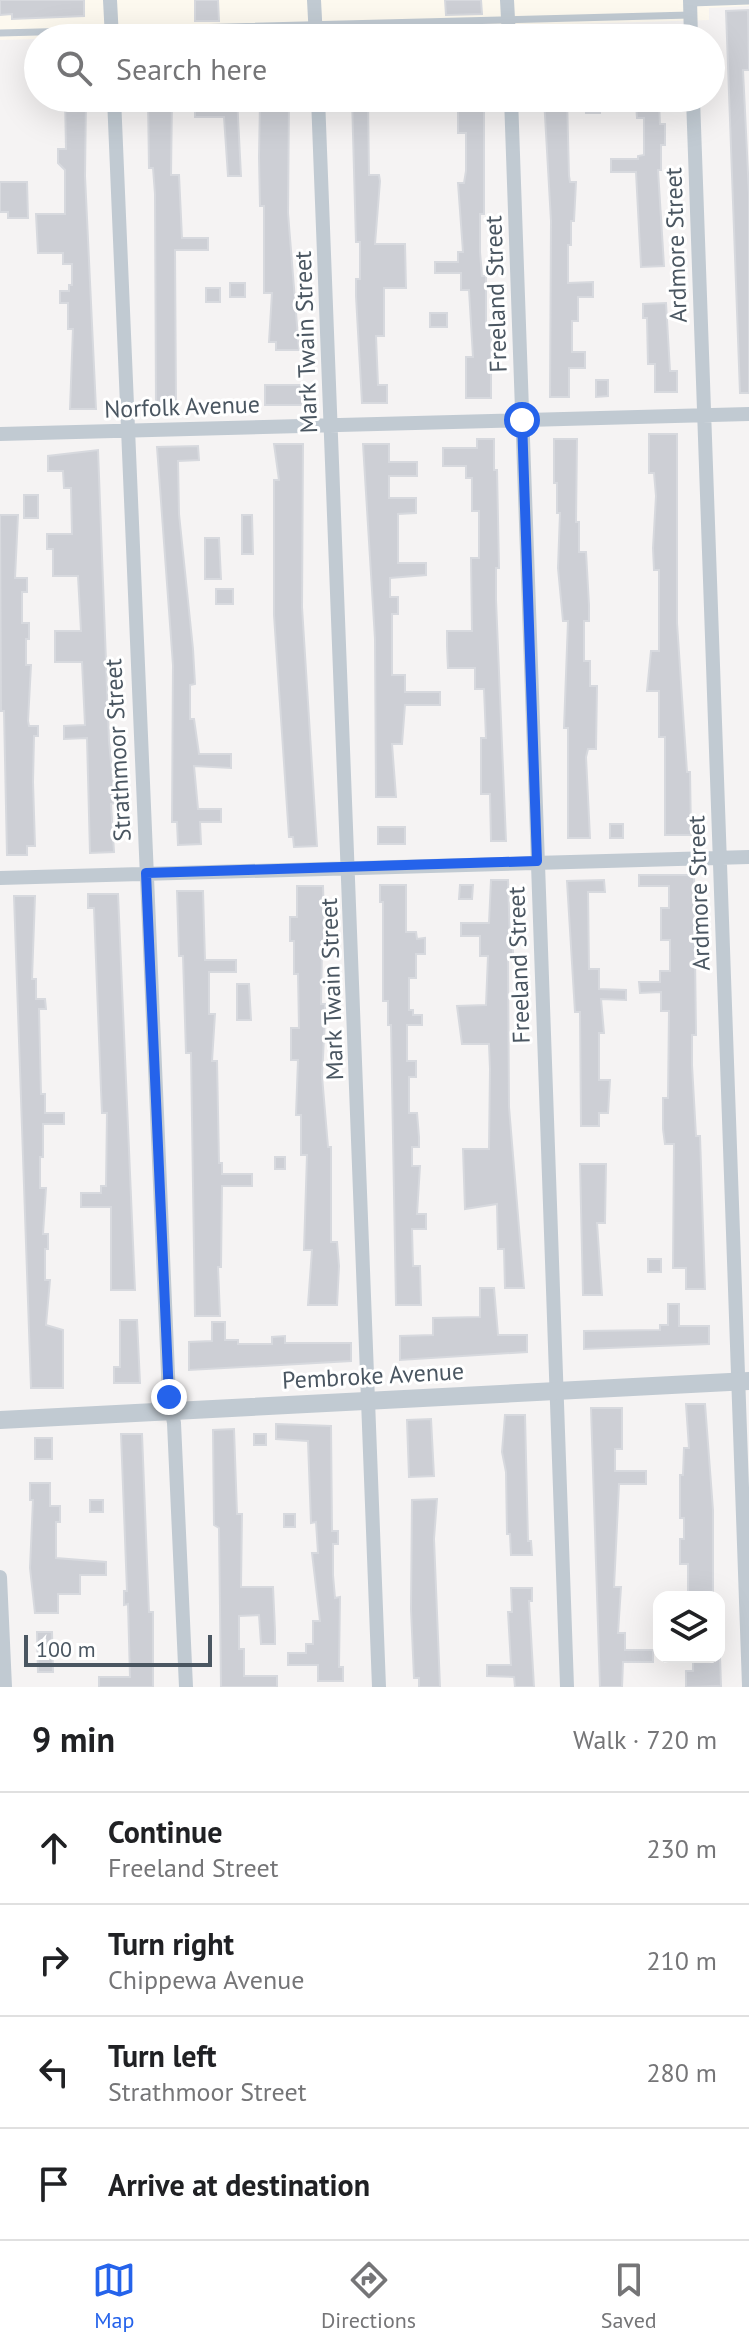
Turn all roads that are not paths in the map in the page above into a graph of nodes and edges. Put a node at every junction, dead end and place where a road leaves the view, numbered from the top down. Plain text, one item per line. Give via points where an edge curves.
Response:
1 (110, 0) edge
2 (314, 0) edge
3 (507, 0) edge
4 (749, 1) edge
5 (690, 6) edge
6 (508, 20) junction
7 (111, 24) edge
8 (315, 24) edge
9 (438, 24) edge
10 (508, 24) edge
11 (0, 33) edge
12 (24, 33) edge
13 (115, 112) edge
14 (319, 112) edge
15 (511, 112) edge
16 (694, 112) edge
17 (749, 414) edge
18 (705, 415) junction
19 (522, 420) junction
20 (332, 425) junction
21 (126, 431) junction
22 (0, 434) edge
23 (720, 857) junction
24 (749, 857) edge
25 (537, 861) junction
26 (349, 867) junction
27 (146, 873) junction
28 (0, 878) edge
29 (744, 1381) edge
30 (556, 1390) junction
31 (369, 1400) junction
32 (172, 1411) junction
33 (0, 1420) edge
34 (0, 1577) edge
35 (749, 1686) edge
36 (5, 1687) edge
37 (186, 1687) edge
38 (379, 1687) edge
39 (567, 1687) edge

1 - 7 street
2 - 8 street
3 - 6 street
4 - 5 lane
5 - 6 lane
6 - 9 lane
6 - 10 street
11 - 12 lane
13 - 21 street, Strathmoor Street
14 - 20 street, Mark Twain Street
15 - 19 street, Freeland Street
16 - 18 street, Ardmore Street
17 - 18 street, Norfolk Avenue
18 - 19 street, Norfolk Avenue
18 - 23 street, Ardmore Street
19 - 20 street, Norfolk Avenue
19 - 25 street, Freeland Street
20 - 21 street, Norfolk Avenue
20 - 26 street, Mark Twain Street
21 - 22 street, Norfolk Avenue
21 - 27 street, Strathmoor Street
23 - 24 street
23 - 25 street
23 - 29 street, Ardmore Street
25 - 26 street
25 - 30 street, Freeland Street
26 - 27 street
26 - 31 street, Mark Twain Street
27 - 28 street
27 - 32 street, Strathmoor Street
29 - 30 street, Pembroke Avenue
29 - 35 street, Ardmore Street
30 - 31 street, Pembroke Avenue
30 - 39 street, Freeland Street
31 - 32 street, Pembroke Avenue
31 - 38 street, Mark Twain Street
32 - 33 street, Pembroke Avenue
32 - 37 street, Strathmoor Street
34 - 36 street

